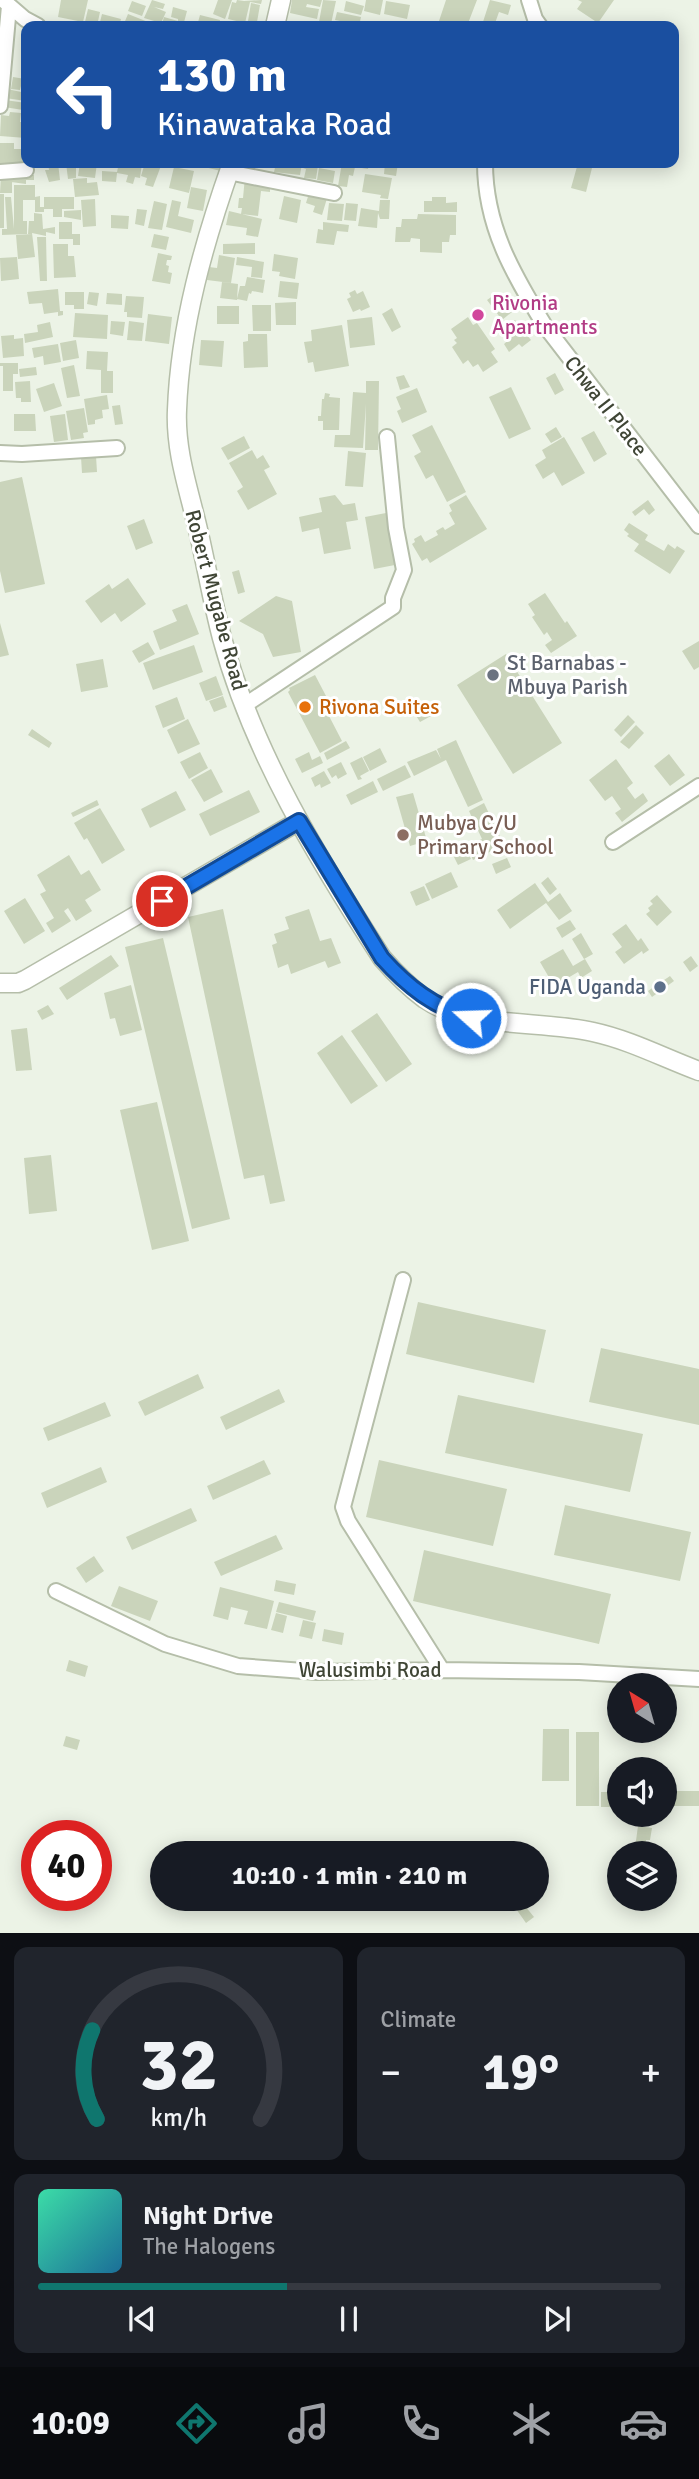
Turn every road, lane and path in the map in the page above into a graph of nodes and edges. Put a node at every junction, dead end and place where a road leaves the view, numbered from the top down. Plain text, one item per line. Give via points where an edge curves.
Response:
1 (281, 0) edge
2 (529, 0) edge
3 (6, 3) edge
4 (28, 21) edge
5 (276, 21) edge
6 (536, 21) edge
7 (0, 106) edge
8 (230, 168) edge
9 (485, 168) edge
10 (26, 170) dead end
11 (0, 172) edge
12 (334, 193) dead end
13 (387, 437) dead end
14 (117, 447) dead end
15 (0, 453) edge
16 (699, 526) edge
17 (245, 705) junction
18 (699, 786) edge
19 (299, 821) junction
20 (613, 842) dead end
21 (0, 982) edge
22 (699, 1071) edge
23 (403, 1280) dead end
24 (56, 1591) dead end
25 (442, 1670) junction
26 (699, 1679) edge

1 - 5 street
2 - 6 street
3 - 4 street
3 - 7 street
8 - 12 street
8 - 17 street, Robert Mugabe Road via 192,293 177,411 185,483 222,638
9 - 16 street, Chwa II Place via 498,240 532,306
10 - 11 street
13 - 17 street via 404,570 393,607
14 - 15 street
17 - 19 street, Robert Mugabe Road
18 - 20 street
19 - 21 street via 25,980
19 - 22 street, Robert Mugabe Road via 382,958 426,1000 471,1018 594,1032
23 - 25 street via 343,1507
24 - 25 street, Walusimbi Road via 165,1644 238,1666 317,1672
25 - 26 street, Walusimbi Road

